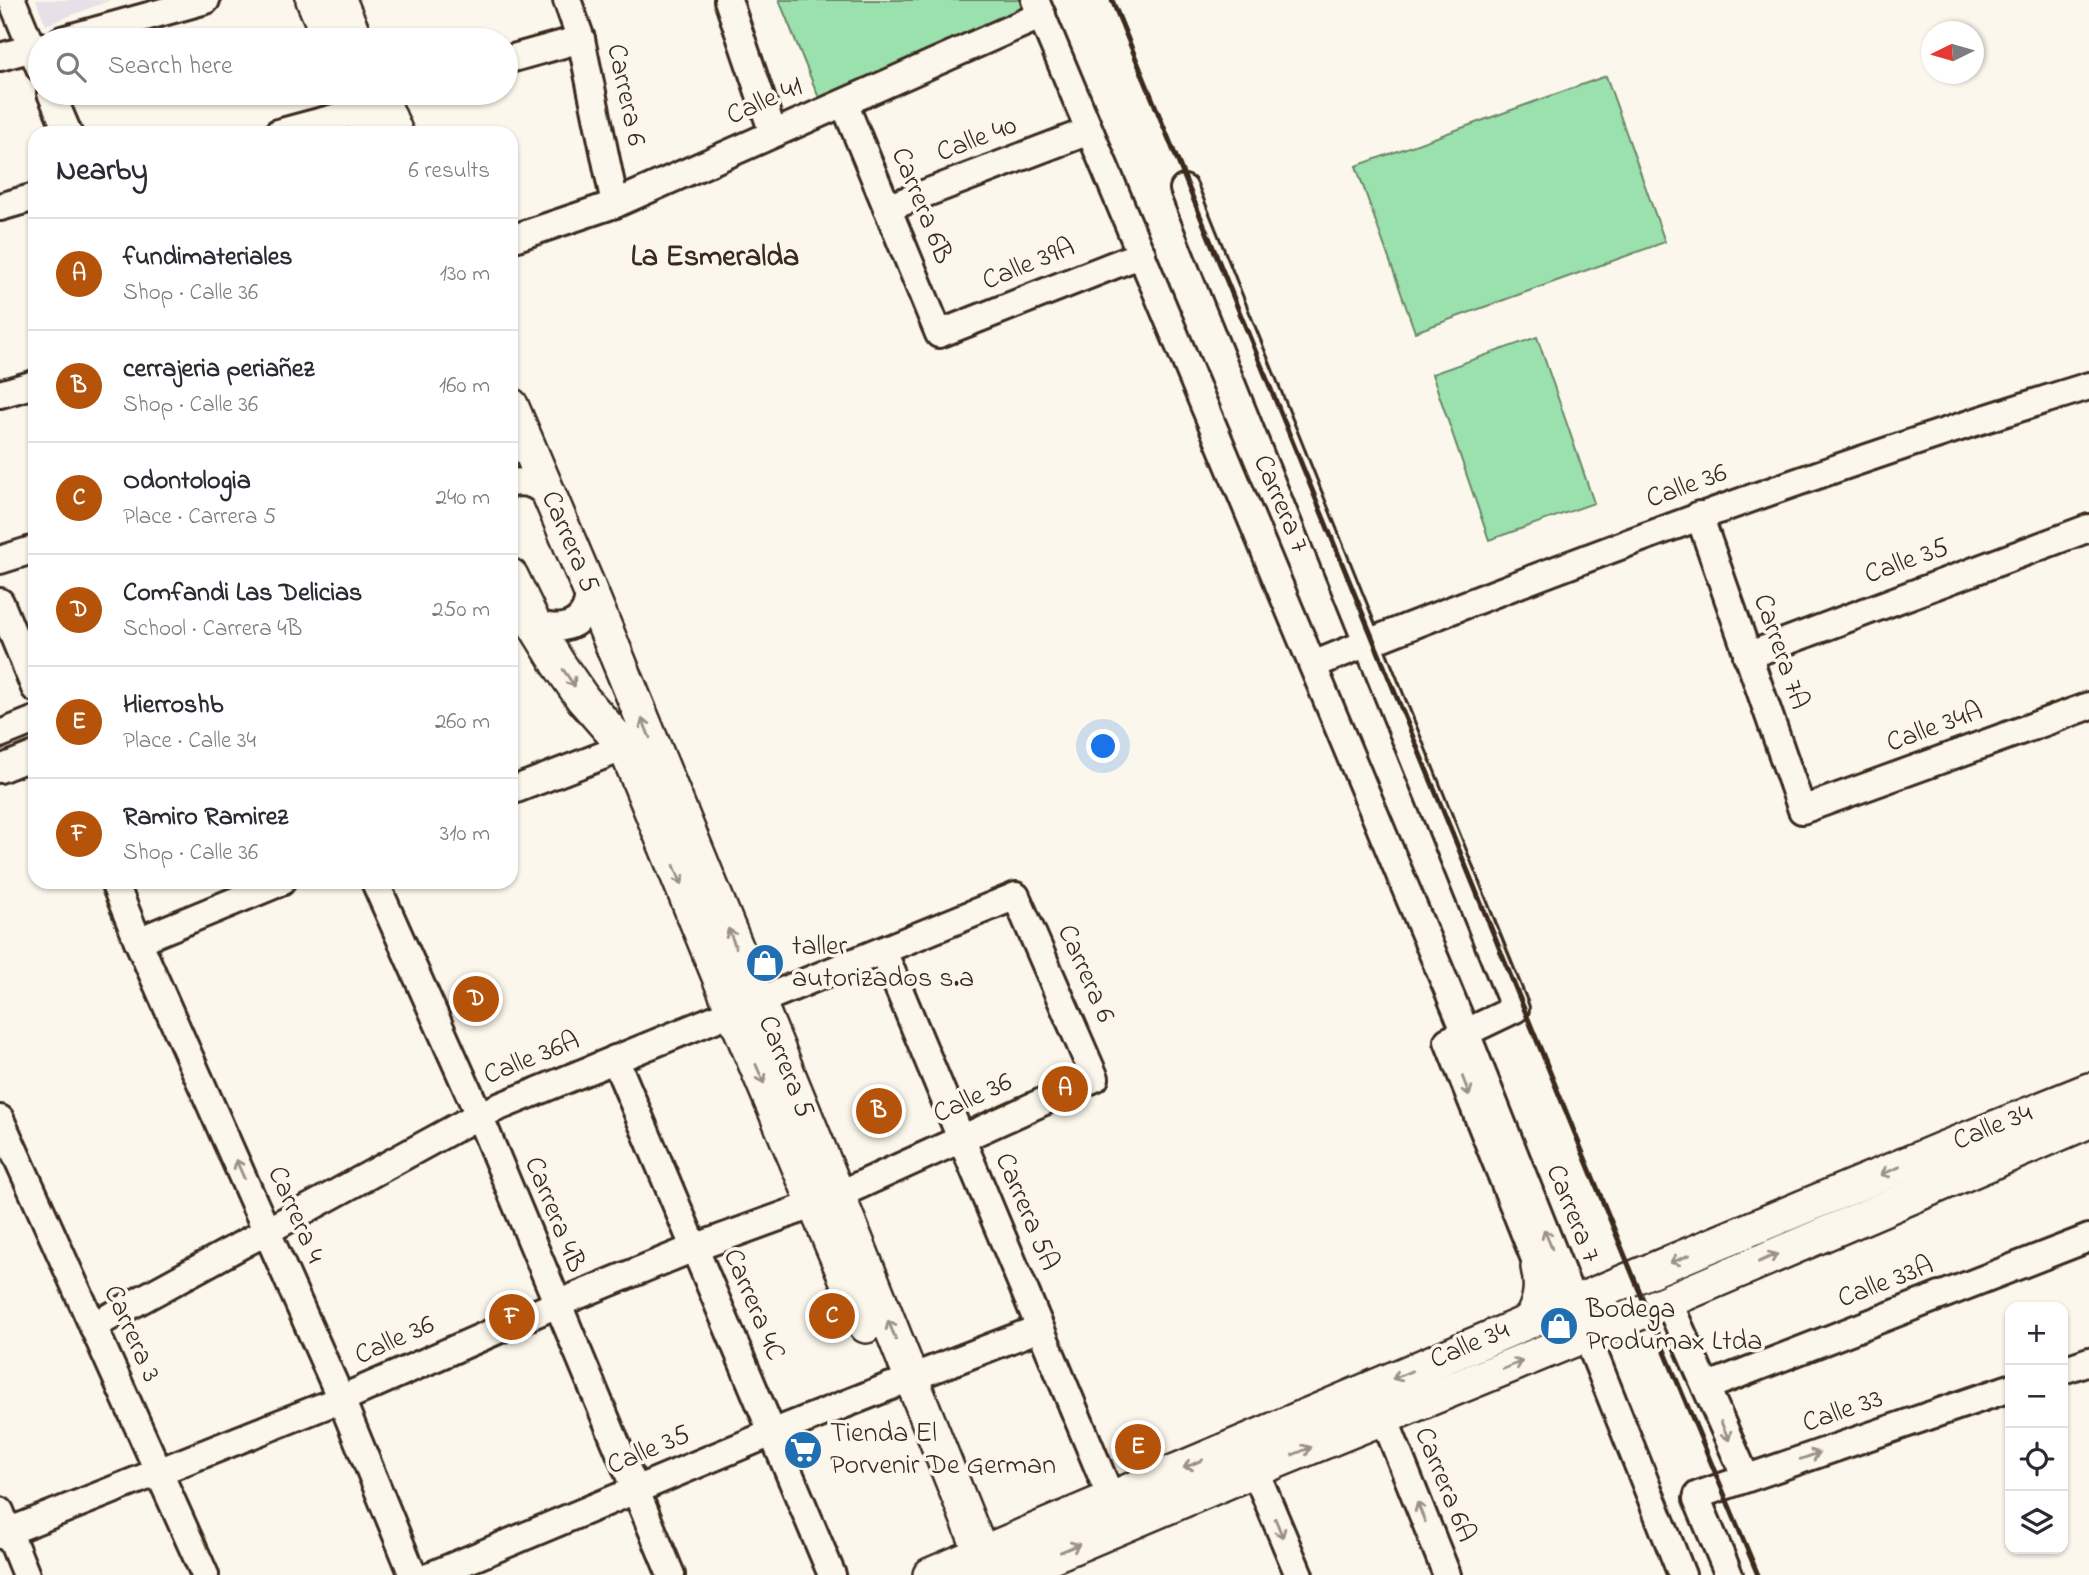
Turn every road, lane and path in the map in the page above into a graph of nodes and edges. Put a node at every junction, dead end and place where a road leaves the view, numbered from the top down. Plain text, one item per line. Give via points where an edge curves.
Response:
1 (12, 0) edge
2 (206, 0) edge
3 (313, 0) edge
4 (339, 0) edge
5 (567, 0) edge
6 (728, 0) edge
7 (167, 5) edge
8 (1039, 8) edge
9 (98, 28) edge
10 (325, 28) edge
11 (351, 28) edge
12 (28, 33) edge
13 (582, 39) junction
14 (28, 55) edge
15 (518, 57) edge
16 (0, 58) edge
17 (844, 103) junction
18 (56, 105) edge
19 (366, 105) edge
20 (374, 105) edge
21 (65, 126) edge
22 (300, 126) edge
23 (390, 126) edge
24 (1089, 131) junction
25 (773, 132) junction
26 (1184, 189) dead end
27 (28, 199) edge
28 (615, 204) junction
29 (0, 206) edge
30 (887, 208) junction
31 (518, 237) edge
32 (1142, 254) junction
33 (939, 334) joint
34 (28, 385) edge
35 (2089, 386) edge
36 (2, 387) edge
37 (518, 421) edge
38 (518, 483) edge
39 (552, 501) junction
40 (1699, 515) junction
41 (2089, 528) edge
42 (28, 551) edge
43 (0, 561) edge
44 (588, 586) junction
45 (0, 602) edge
46 (523, 615) edge
47 (1368, 642) junction
48 (1747, 656) junction
49 (1313, 665) junction
50 (28, 671) edge
51 (2089, 706) edge
52 (28, 723) edge
53 (0, 734) edge
54 (625, 747) junction
55 (28, 758) edge
56 (0, 769) edge
57 (518, 788) edge
58 (1802, 810) joint
59 (117, 889) edge
60 (264, 889) edge
61 (378, 889) edge
62 (1016, 896) joint
63 (138, 941) junction
64 (883, 951) junction
65 (746, 1006) junction
66 (1466, 1033) junction
67 (615, 1059) junction
68 (1096, 1077) joint
69 (2089, 1090) edge
70 (479, 1115) junction
71 (0, 1119) edge
72 (2089, 1121) edge
73 (961, 1139) junction
74 (1948, 1164) junction
75 (826, 1200) junction
76 (268, 1231) junction
77 (2089, 1238) edge
78 (694, 1248) junction
79 (1538, 1267) joint
80 (1668, 1301) junction
81 (557, 1304) junction
82 (1553, 1312) junction
83 (93, 1325) junction
84 (1040, 1328) junction
85 (1577, 1338) junction
86 (2089, 1361) edge
87 (2068, 1368) edge
88 (901, 1382) junction
89 (1706, 1387) junction
90 (2005, 1390) edge
91 (341, 1399) junction
92 (1384, 1418) junction
93 (772, 1433) junction
94 (1249, 1456) junction
95 (159, 1472) junction
96 (1746, 1478) junction
97 (635, 1492) junction
98 (1111, 1498) junction
99 (3, 1526) edge
100 (982, 1568) edge
101 (26, 1575) edge
102 (205, 1575) edge
103 (413, 1575) edge
104 (432, 1575) edge
105 (671, 1575) edge
106 (832, 1575) edge
107 (930, 1575) edge
108 (1298, 1575) edge
109 (1447, 1575) edge
110 (1682, 1575) edge
111 (1729, 1575) edge

1 - 12 street
2 - 7 street
3 - 10 main road
4 - 11 main road
5 - 13 street, Carrera 6
6 - 25 street
7 - 9 street
8 - 17 street, Calle 41
8 - 24 street, Carrera 7
13 - 15 street
13 - 28 street, Carrera 6
14 - 16 street
17 - 25 street, Calle 41
17 - 30 street, Carrera 6B
18 - 21 street
19 - 22 street
20 - 23 main road
24 - 30 street, Calle 40
24 - 32 street, Carrera 7
25 - 28 street, Calle 41
26 - 47 street
27 - 29 street
28 - 31 street, Calle 41
30 - 33 street, Carrera 6B
32 - 33 street, Calle 39A
32 - 49 street, Carrera 7
34 - 36 street
35 - 40 street, Calle 36
37 - 39 main road, Carrera 5
38 - 39 street via 542,488
39 - 44 main road, Carrera 5
40 - 47 street, Calle 36
40 - 48 street, Carrera 7A
41 - 48 street, Calle 35
42 - 43 street
44 - 46 street via 587,609 570,625 559,628
65 -> 44 main road, Carrera 5
45 - 50 street
46 -> 54 main road, Carrera 5 via 583,699
47 - 49 street, Calle 36
47 - 66 street via 1515,1009
48 - 58 street, Carrera 7A
49 - 66 street, Carrera 7
51 - 58 street, Calle 34A
52 - 53 street
54 - 57 street
54 -> 65 main road, Carrera 5
55 - 56 street
59 - 63 street, Carrera 4
60 - 63 street
61 - 70 street, Carrera 4B
62 - 64 street, Calle 36A
62 - 68 street, Carrera 6
76 -> 63 street, Carrera 4
64 - 65 street, Calle 36A
64 - 73 street, Carrera 5A
65 - 67 street, Calle 36A
65 - 75 main road, Carrera 5
66 -> 79 street, Carrera 7 via 1448,1041
82 -> 66 street, Carrera 7
67 - 70 street, Calle 36A
67 - 78 street, Carrera 4C
68 - 73 street, Calle 36
69 - 74 main road, Calle 34
70 - 76 street, Calle 36A
70 - 81 street, Carrera 4B
71 - 83 street, Carrera 3
72 - 74 main road, Calle 34
73 - 75 street, Calle 36
73 - 84 street, Carrera 5A
80 -> 74 main road, Calle 34
74 -> 82 main road, Calle 34
75 - 78 street, Calle 36
75 - 88 main road, Carrera 5
76 - 83 street, Calle 36A
76 - 91 street, Carrera 4
77 - 89 street, Calle 33A
78 - 81 street, Calle 36
78 - 93 street, Carrera 4C
79 - 82 main road via 1538,1307
80 - 85 main road, Calle 34
80 - 89 street
81 - 91 street, Calle 36
81 - 97 street, Carrera 4B
82 - 85 street, Carrera 7
82 -> 94 main road, Calle 34
83 - 95 street, Carrera 3
84 - 88 street, Calle 35
84 - 98 street, Carrera 5A
92 -> 85 main road, Calle 34
85 - 110 street, Carrera 7
86 - 87 street
88 - 93 street, Calle 35
88 - 100 main road, Carrera 5
89 -> 96 street
96 -> 90 street, Calle 33
91 - 95 street, Calle 36
91 - 103 street, Carrera 4
94 -> 92 main road, Calle 34
109 -> 92 street, Carrera 6A
93 - 97 street, Calle 35
93 - 106 street, Carrera 4C
94 -> 98 main road, Calle 34
100 -> 94 main road, Calle 34
94 -> 108 street
95 - 99 street, Calle 36
95 - 102 street, Carrera 3
96 - 111 street, Calle 33 via 1697,1497
97 - 104 street, Calle 35
97 - 105 street, Carrera 4B
98 - 100 main road, Calle 34
99 - 101 street
100 - 107 main road, Calle 34

